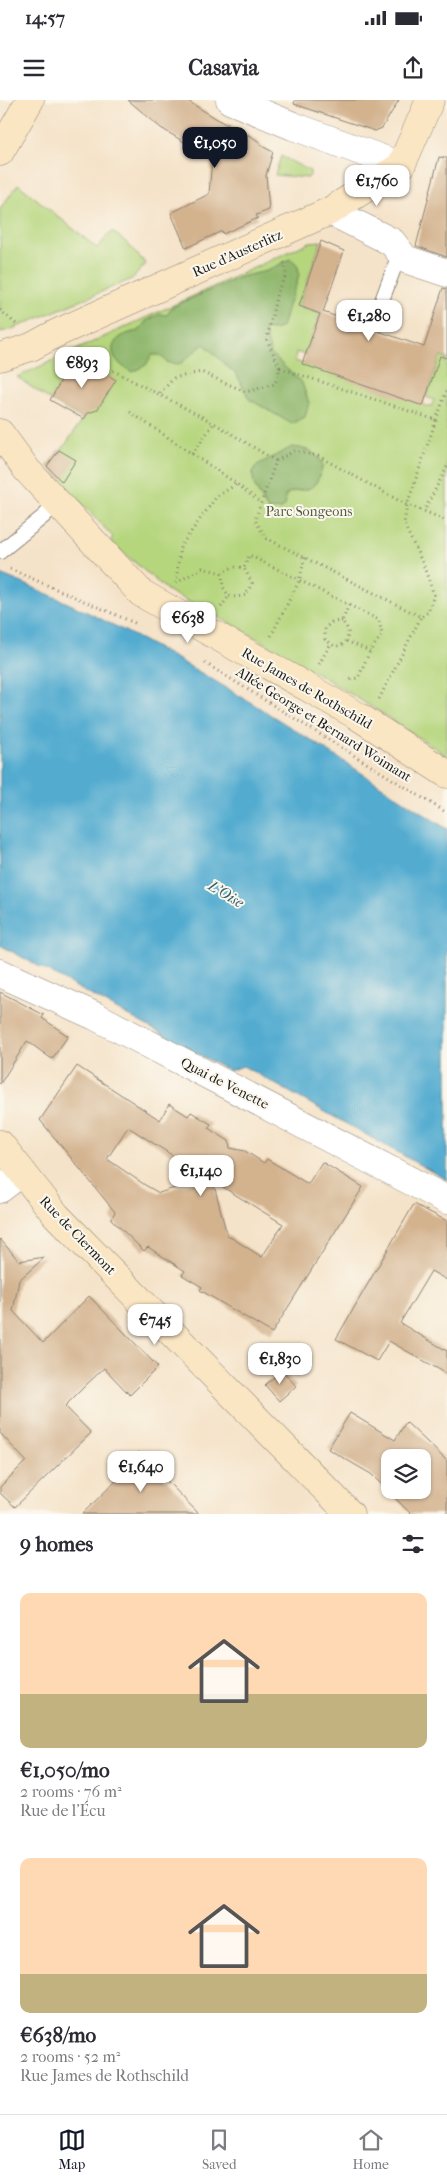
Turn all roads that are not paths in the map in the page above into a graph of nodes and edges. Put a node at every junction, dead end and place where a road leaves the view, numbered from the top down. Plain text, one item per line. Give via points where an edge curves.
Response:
1 (30, 100) edge
2 (230, 100) edge
3 (430, 100) edge
4 (3, 147) edge
5 (402, 166) junction
6 (330, 212) junction
7 (400, 252) junction
8 (447, 273) edge
9 (378, 311) dead end
10 (0, 357) edge
11 (0, 433) edge
12 (57, 503) junction
13 (0, 552) edge
14 (447, 774) edge
15 (0, 973) edge
16 (0, 1144) edge
17 (22, 1172) junction
18 (0, 1189) edge
19 (447, 1200) edge
20 (350, 1514) edge

1 - 4 street
2 - 5 street
3 - 5 street
5 - 6 street, Rue d'Austerlitz
6 - 7 street via 392,242
6 - 10 street, Rue d'Austerlitz via 31,347
7 - 8 street via 405,259
7 - 9 lane
11 - 12 street, Rue James de Rothschild
12 - 13 lane
12 - 14 street, Rue James de Rothschild via 141,593 356,715
15 - 19 street, Quai de Venette via 95,1016
16 - 17 street, Rue de Clermont
17 - 18 street
17 - 20 street, Rue de Clermont via 56,1215

